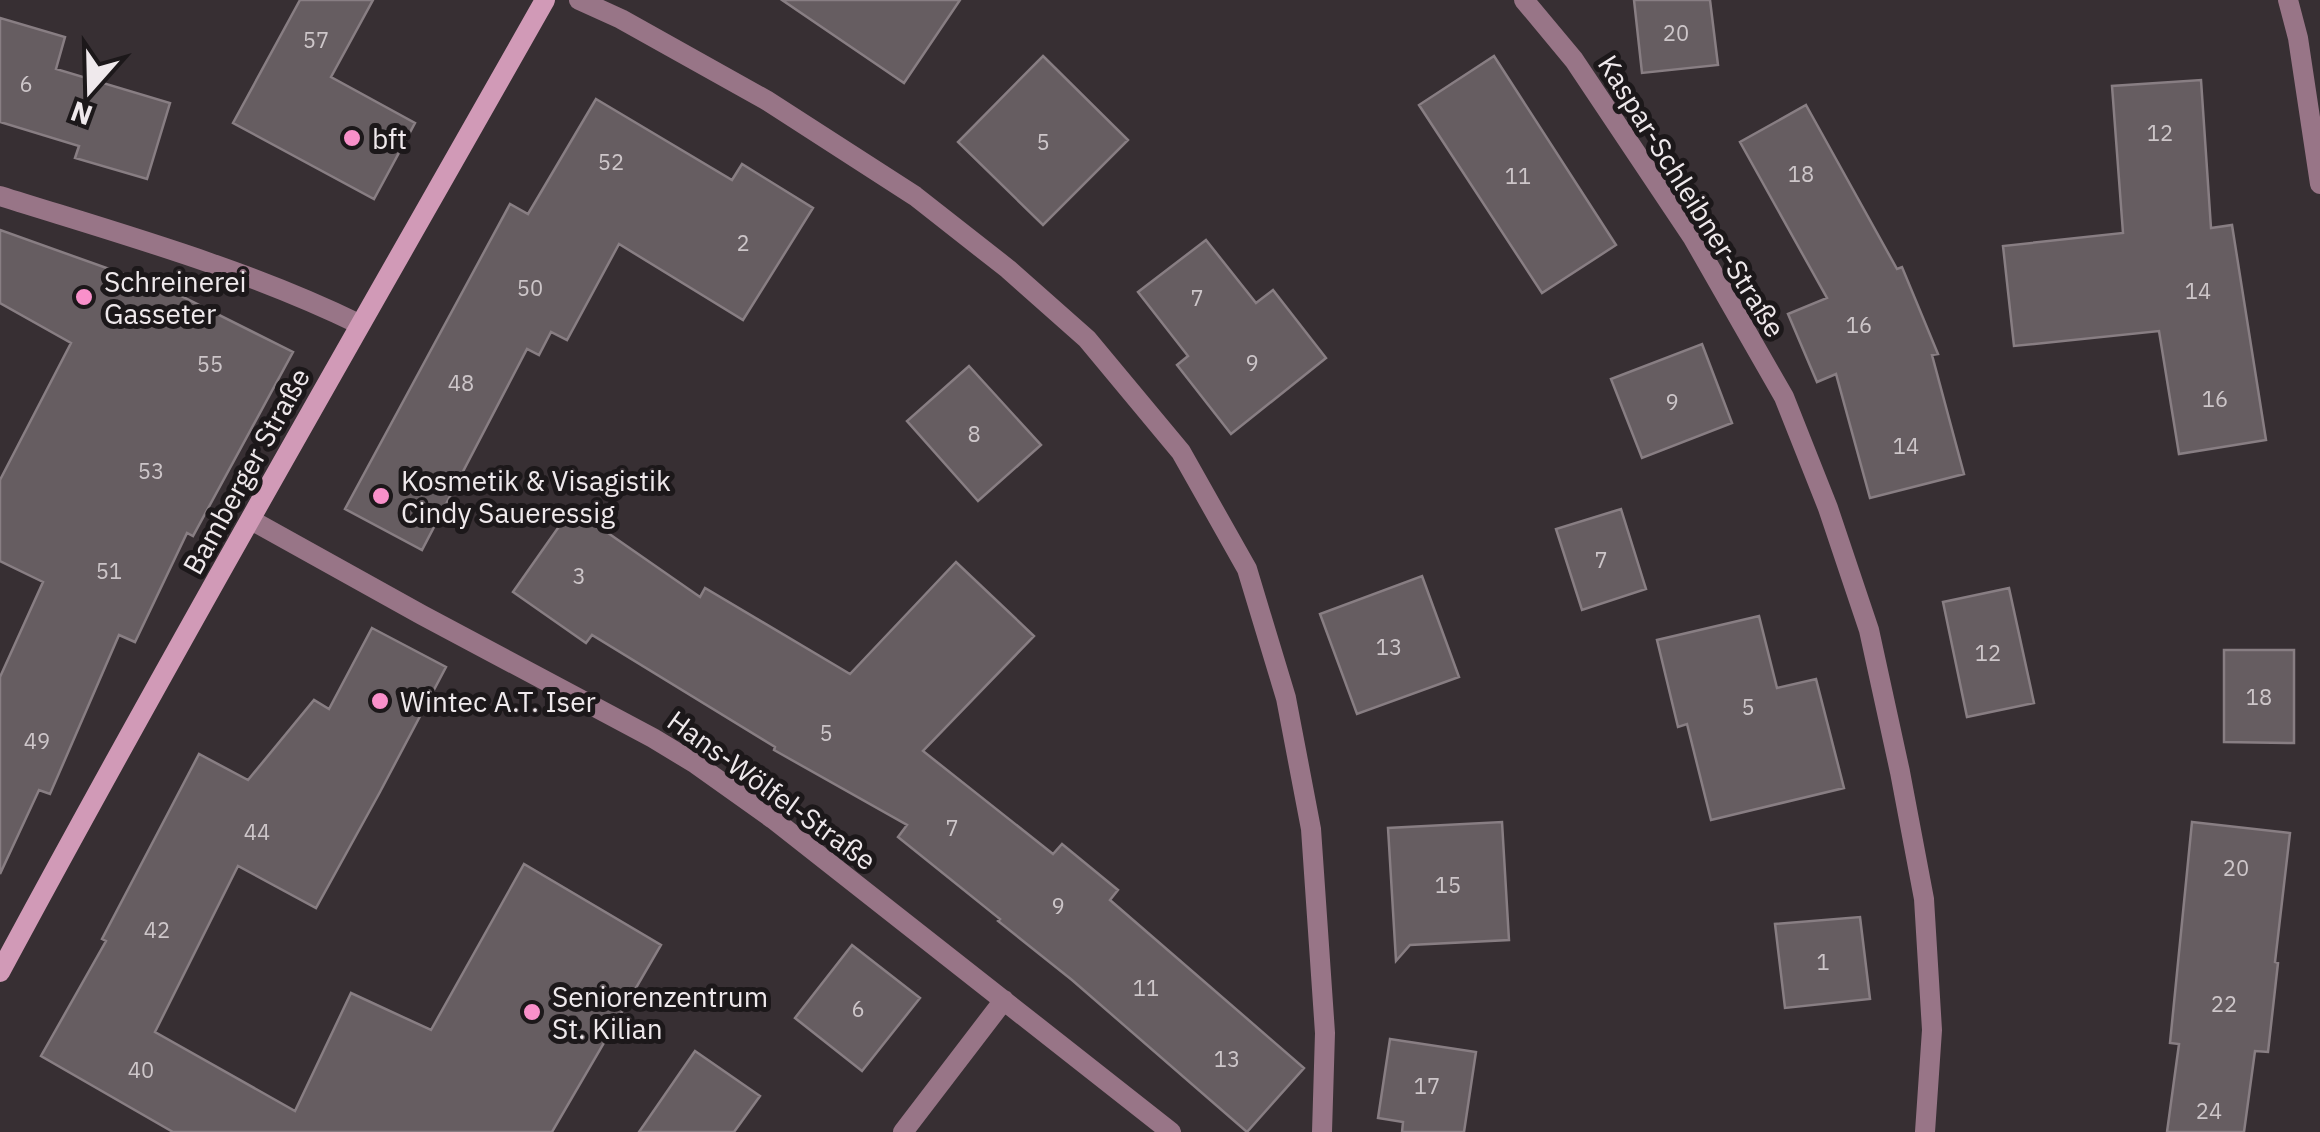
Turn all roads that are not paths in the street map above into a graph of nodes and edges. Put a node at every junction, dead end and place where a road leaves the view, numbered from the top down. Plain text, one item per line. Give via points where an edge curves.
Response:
1 (545, 0) edge
2 (580, 0) edge
3 (1524, 0) edge
4 (2288, 0) edge
5 (2320, 184) edge
6 (0, 196) edge
7 (359, 324) junction
8 (251, 520) junction
9 (0, 972) edge
10 (1004, 1000) junction
11 (903, 1132) edge
12 (1172, 1132) edge
13 (1322, 1132) edge
14 (1925, 1132) edge

1 - 7 main road, Bamberger Straße
2 - 13 street via 766,100 915,196 1087,340 1181,452 1247,568 1286,698 1311,829 1325,1033
3 - 14 street, Kaspar-Schleibner-Straße via 1574,60 1693,238 1784,397 1828,508 1869,630 1924,899 1932,1030
4 - 5 street
6 - 7 street via 195,257
7 - 8 main road, Bamberger Straße
8 - 9 main road, Bamberger Straße
8 - 10 street, Hans-Wölfel-Straße via 696,764
10 - 11 street
10 - 12 street, Hans-Wölfel-Straße

